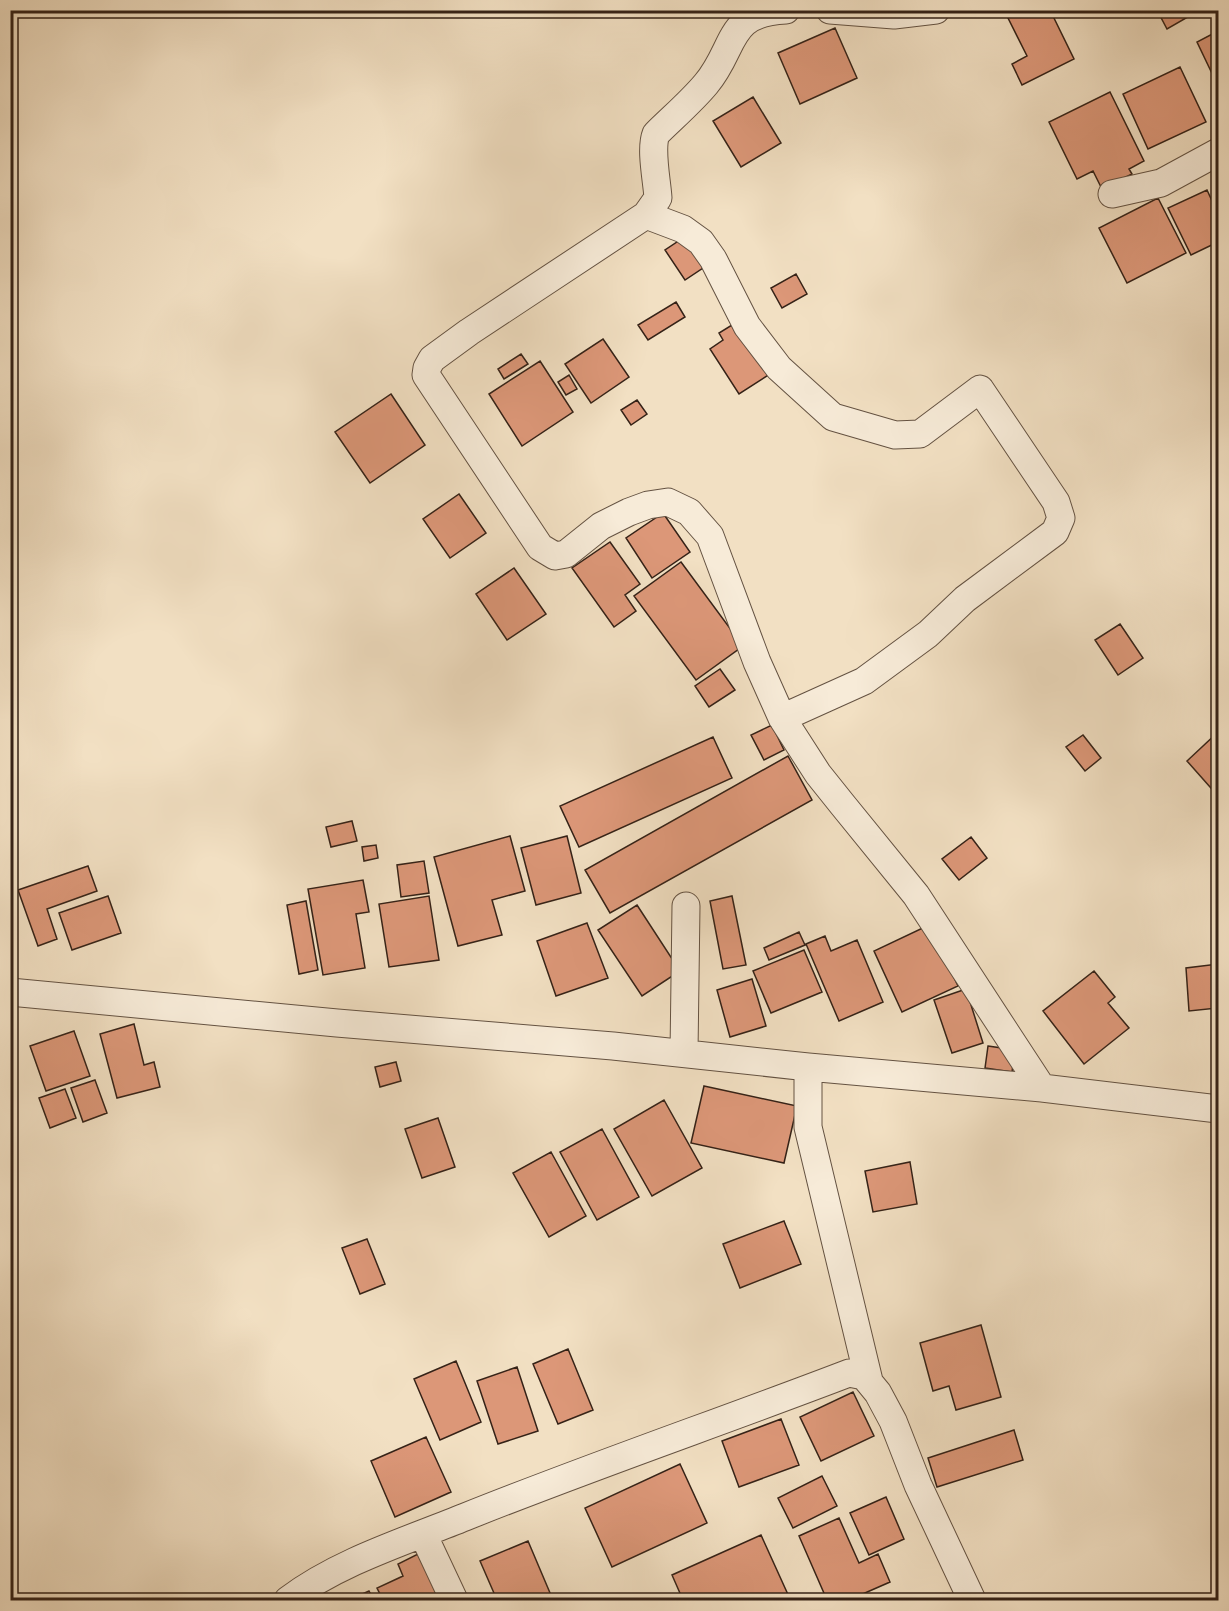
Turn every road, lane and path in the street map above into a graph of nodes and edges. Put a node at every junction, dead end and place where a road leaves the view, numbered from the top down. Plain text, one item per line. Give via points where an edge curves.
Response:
1 (786, 10) edge
2 (830, 10) edge
3 (936, 10) edge
4 (1218, 152) edge
5 (1112, 194) dead end
6 (646, 215) junction
7 (782, 718) junction
8 (686, 906) dead end
9 (10, 992) edge
10 (684, 1053) junction
11 (808, 1067) junction
12 (1042, 1088) junction
13 (1218, 1109) edge
14 (869, 1381) junction
15 (423, 1534) junction
16 (288, 1600) edge
17 (454, 1600) edge
18 (972, 1600) edge

1 - 6 street via 753,16 740,25 707,83 656,134 658,198
2 - 3 street via 894,15
4 - 5 street via 1161,183
6 - 7 street via 459,339 432,359 426,375 547,552 555,556 566,554 601,526 648,505 668,502 689,512 710,536
6 - 7 street via 683,229 701,242 747,326 779,368 833,417 895,435 920,434 980,389 1056,502 1061,518 1055,532 965,599 905,652 864,681
7 - 12 street via 830,789 916,895
8 - 10 street
9 - 10 street
10 - 11 street
11 - 12 street
11 - 14 street via 808,1127
12 - 13 street
14 - 15 street via 849,1373 536,1488
14 - 18 street via 893,1421
15 - 16 street via 337,1570
15 - 17 street

